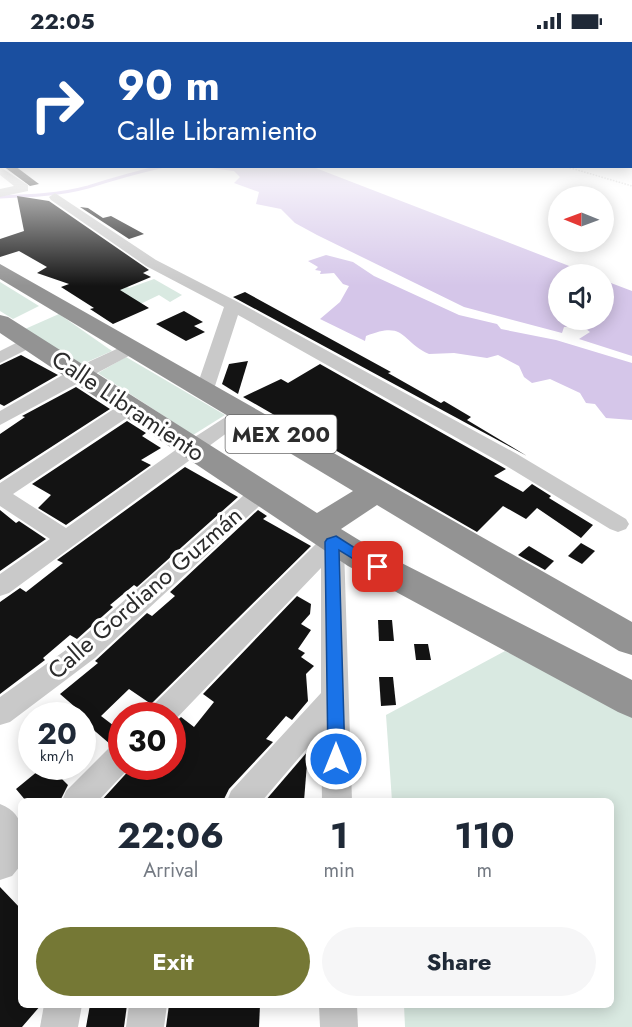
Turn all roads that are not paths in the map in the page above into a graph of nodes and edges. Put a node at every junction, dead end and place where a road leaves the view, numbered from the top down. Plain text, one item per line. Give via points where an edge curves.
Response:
1 (55, 196) dead end
2 (0, 270) edge
3 (232, 305) junction
4 (24, 326) edge
5 (132, 347) junction
6 (0, 358) edge
7 (79, 373) junction
8 (205, 389) junction
9 (130, 407) junction
10 (245, 413) junction
11 (0, 419) edge
12 (191, 448) junction
13 (378, 490) junction
14 (260, 493) junction
15 (0, 495) edge
16 (618, 524) dead end
17 (328, 538) junction
18 (68, 540) junction
19 (0, 587) edge
20 (632, 640) edge
21 (336, 696) junction
22 (632, 700) edge
23 (174, 702) edge
24 (0, 713) edge
25 (108, 769) edge
26 (79, 798) edge
27 (245, 798) edge
28 (337, 798) edge
29 (0, 819) edge
30 (13, 852) edge
31 (62, 1008) edge
32 (148, 1008) edge
33 (338, 1008) edge
34 (59, 1027) edge
35 (145, 1027) edge
36 (339, 1027) edge

1 - 3 street via 151,263
2 - 4 highway, Calle Libramiento / MEX 200
3 - 8 street
3 - 16 street via 510,459
4 - 5 highway, Calle Libramiento / MEX 200
4 - 6 street
4 - 7 highway, Calle Libramiento / MEX 200
5 - 7 street
5 - 8 highway, Calle Libramiento / MEX 200
7 - 9 highway, Calle Libramiento / MEX 200
7 - 11 street
8 - 10 highway, Calle Libramiento / MEX 200
9 - 12 highway, Calle Libramiento / MEX 200
9 - 15 street
10 - 12 street
10 - 13 highway, Calle Libramiento / MEX 200
12 - 14 highway, Calle Libramiento / MEX 200
12 - 18 street
13 - 17 highway
13 - 20 highway, Calle Libramiento / MEX 200
14 - 17 highway, Calle Libramiento / MEX 200
14 - 24 street, Calle Gordiano Guzmán via 86,650
15 - 18 street
17 - 21 street
17 - 22 highway, Calle Libramiento / MEX 200
17 - 23 street
18 - 19 street
21 - 27 street
21 - 28 street
25 - 26 street
29 - 30 street
31 - 34 street
32 - 35 street
33 - 36 street

